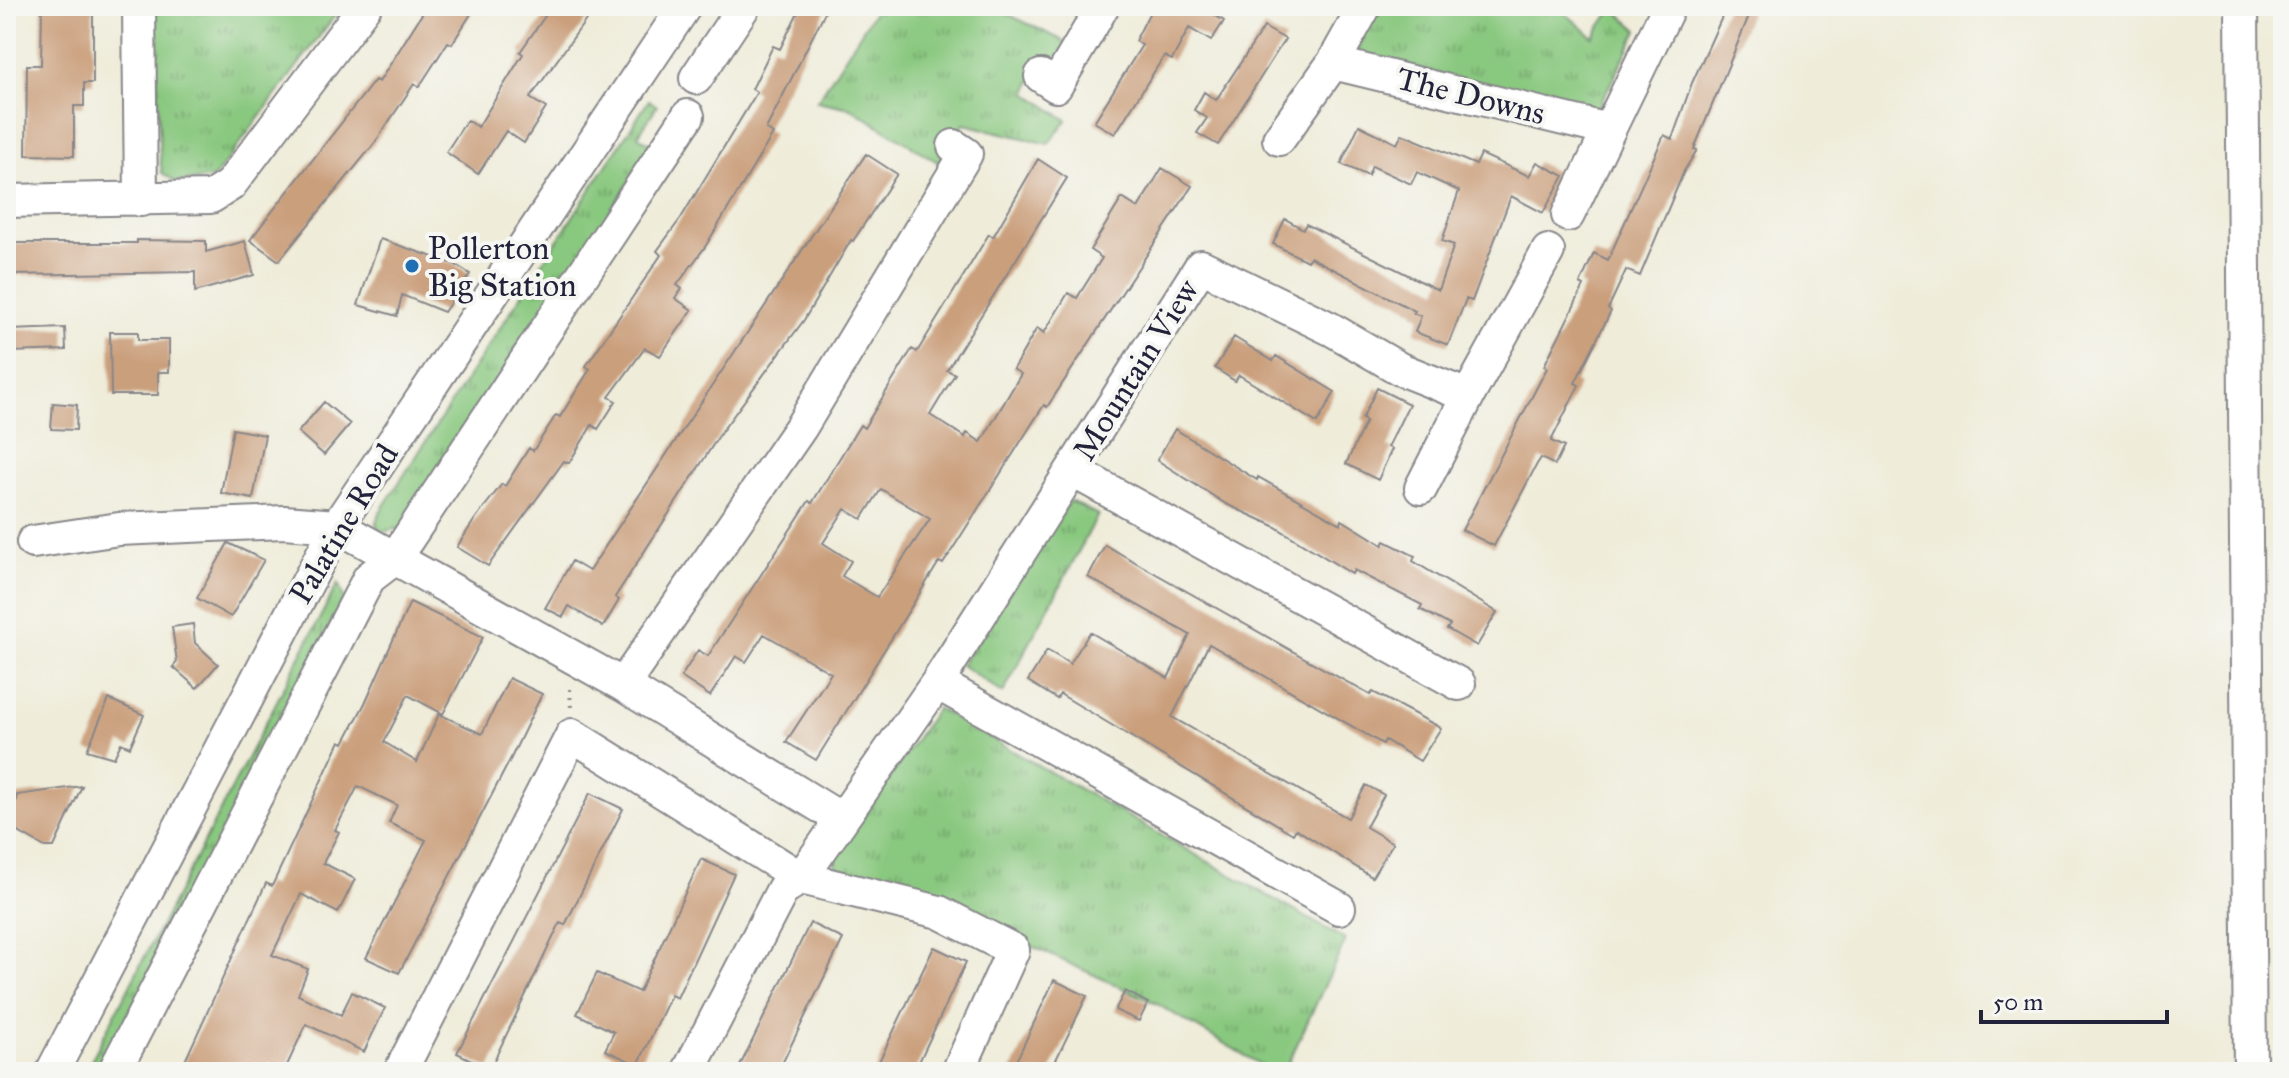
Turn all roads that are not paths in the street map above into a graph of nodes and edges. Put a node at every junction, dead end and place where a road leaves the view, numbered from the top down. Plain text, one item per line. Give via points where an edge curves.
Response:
1 (139, 6) edge
2 (365, 6) edge
3 (685, 6) edge
4 (744, 6) edge
5 (1103, 6) edge
6 (1365, 6) edge
7 (1669, 6) edge
8 (2242, 6) edge
9 (1333, 63) junction
10 (1041, 76) dead end
11 (696, 78) dead end
12 (688, 116) dead end
13 (1609, 130) junction
14 (1279, 139) dead end
15 (954, 146) dead end
16 (141, 200) junction
17 (6, 201) edge
18 (1568, 215) dead end
19 (1548, 251) dead end
20 (1468, 396) junction
21 (1073, 471) junction
22 (1421, 488) dead end
23 (337, 526) junction
24 (33, 542) dead end
25 (395, 558) junction
26 (937, 683) junction
27 (1459, 684) dead end
28 (623, 685) junction
29 (841, 819) junction
30 (801, 878) junction
31 (1339, 908) dead end
32 (52, 1072) edge
33 (114, 1072) edge
34 (400, 1072) edge
35 (688, 1072) edge
36 (958, 1072) edge
37 (2250, 1072) edge

1 - 16 street
2 - 16 street via 230,185 211,197
3 - 23 street, Palatine Road
4 - 11 street
5 - 10 street via 1056,86
6 - 9 street
7 - 13 street
8 - 37 street
9 - 13 street, The Downs
9 - 14 street
12 - 25 street
13 - 18 street
15 - 28 street via 966,154 801,427
16 - 17 street
19 - 20 street
20 - 21 street, Mountain View via 1400,369 1201,266
20 - 22 street
21 - 26 street, Mountain View
21 - 27 street
23 - 24 street via 284,522 119,529
23 - 25 street
23 - 32 street, Palatine Road
25 - 28 street
25 - 33 street via 369,578
26 - 29 street, Mountain View
26 - 31 street
28 - 29 street
29 - 30 street, Mountain View
30 - 34 street via 572,735
30 - 35 street, Mountain View via 783,889
30 - 36 street via 939,912 1013,950

